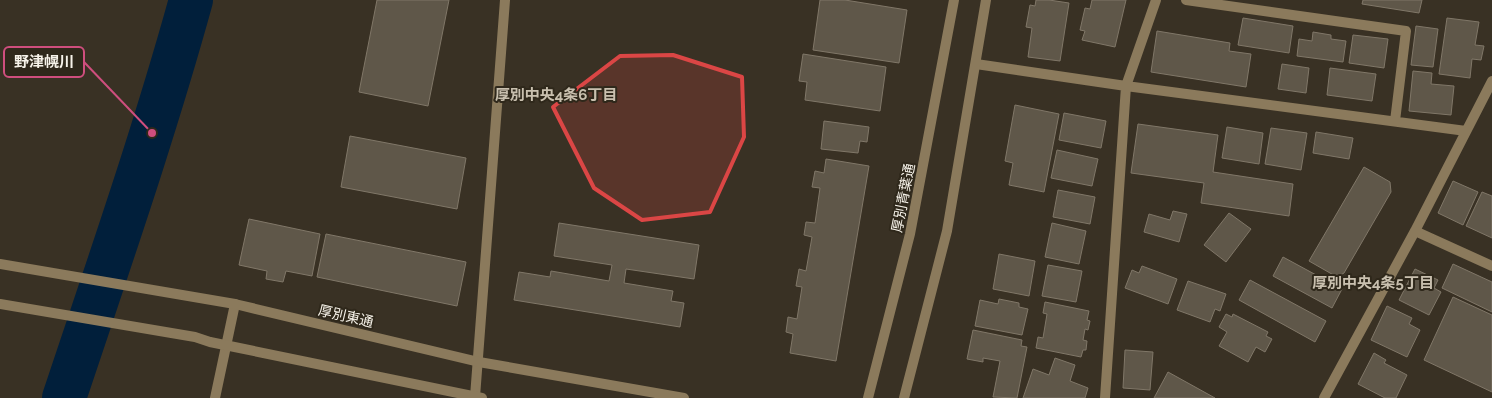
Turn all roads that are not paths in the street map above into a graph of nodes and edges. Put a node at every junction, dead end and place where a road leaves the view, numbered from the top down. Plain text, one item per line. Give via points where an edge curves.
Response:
1 (505, 0) edge
2 (954, 0) edge
3 (986, 0) edge
4 (1156, 0) edge
5 (1186, 0) edge
6 (976, 64) junction
7 (1492, 81) edge
8 (1126, 86) junction
9 (1395, 121) junction
10 (1466, 131) junction
11 (1414, 231) junction
12 (2, 264) edge
13 (1492, 266) edge
14 (0, 304) edge
15 (235, 304) junction
16 (226, 345) junction
17 (478, 362) junction
18 (479, 397) edge
19 (215, 398) edge
20 (680, 398) edge
21 (868, 398) edge
22 (904, 398) edge
23 (1105, 398) edge
24 (1324, 398) edge

1 - 17 street
2 - 21 street, 厚別青葉通 via 910,234
3 - 6 street
4 - 8 street
5 - 9 street via 1406,31
6 - 8 street
6 - 22 street via 946,231
7 - 10 street
8 - 9 street
8 - 23 street
9 - 10 street
10 - 11 street
11 - 13 street
11 - 24 street
12 - 15 street, 厚別東通
14 - 16 street
15 - 16 street
15 - 17 street, 厚別東通
16 - 18 street
16 - 19 street
17 - 18 street
17 - 20 street, 厚別東通

